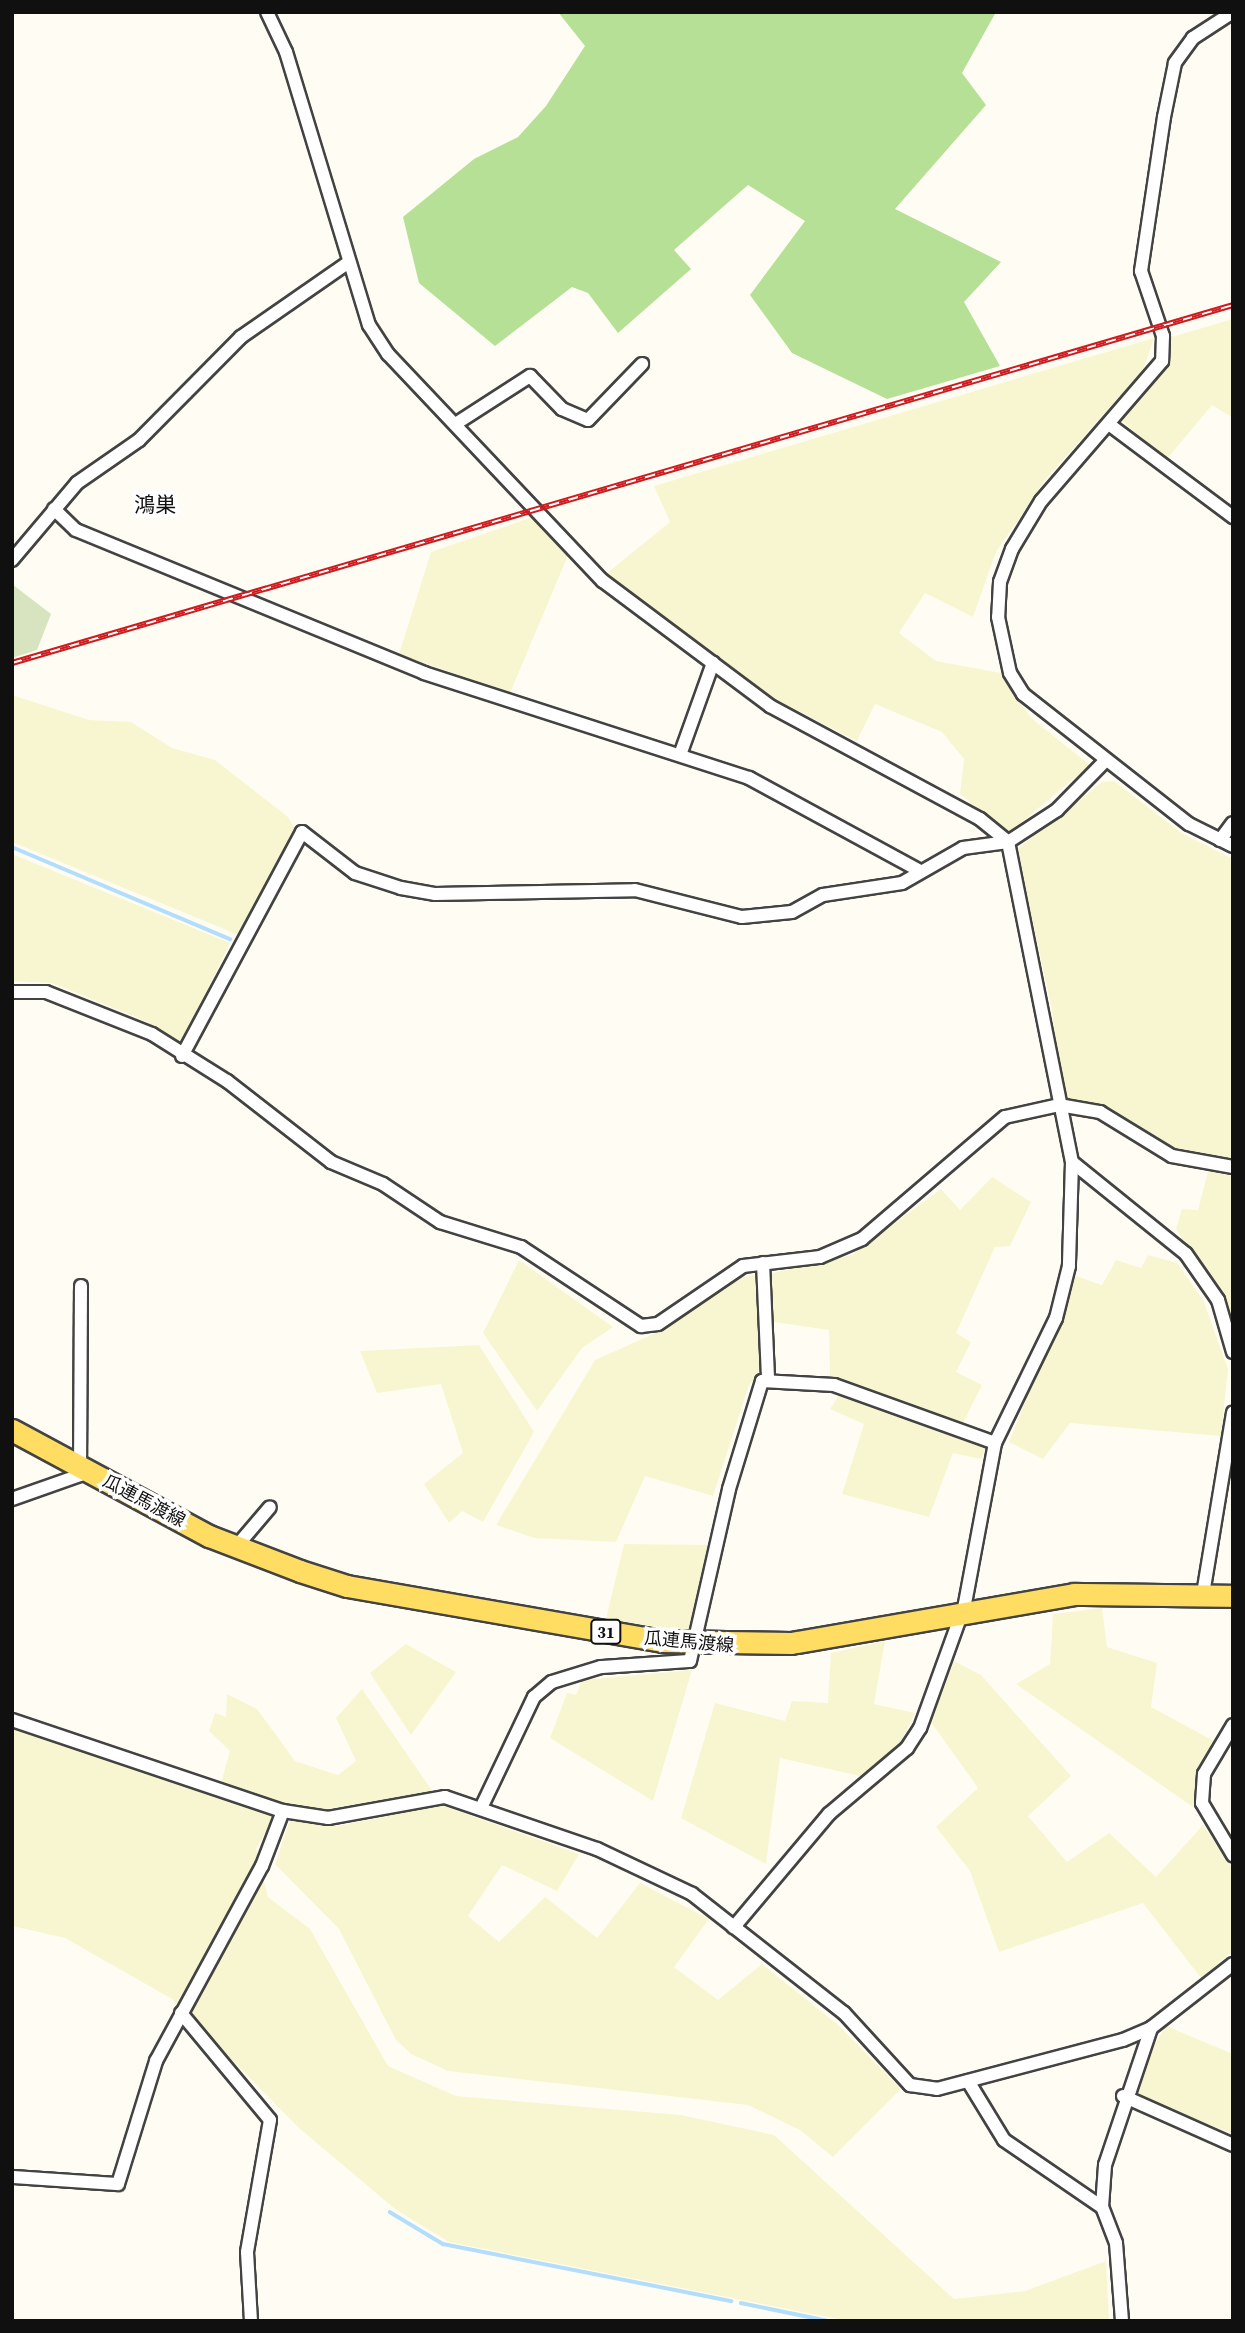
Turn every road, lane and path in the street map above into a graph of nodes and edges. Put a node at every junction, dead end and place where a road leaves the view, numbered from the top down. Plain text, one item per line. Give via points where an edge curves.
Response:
1 (267, 12) edge
2 (1233, 12) edge
3 (349, 262) junction
4 (642, 364) dead end
5 (457, 422) junction
6 (1110, 425) junction
7 (54, 509) junction
8 (1233, 517) edge
9 (15, 551) edge
10 (713, 663) junction
11 (680, 755) junction
12 (1106, 760) junction
13 (1233, 823) edge
14 (1220, 840) junction
15 (1008, 842) junction
16 (1233, 846) edge
17 (920, 871) junction
18 (12, 992) edge
19 (182, 1056) junction
20 (1059, 1105) junction
21 (1072, 1162) junction
22 (1233, 1167) edge
23 (763, 1263) junction
24 (81, 1286) dead end
25 (1233, 1352) edge
26 (768, 1379) junction
27 (1233, 1412) edge
28 (12, 1430) edge
29 (995, 1443) junction
30 (80, 1466) junction
31 (12, 1499) edge
32 (270, 1507) dead end
33 (236, 1547) junction
34 (1203, 1594) junction
35 (1233, 1596) edge
36 (960, 1613) junction
37 (694, 1644) junction
38 (12, 1720) edge
39 (1233, 1726) edge
40 (481, 1808) junction
41 (283, 1811) junction
42 (1233, 1855) edge
43 (734, 1927) junction
44 (1233, 1964) edge
45 (181, 2013) junction
46 (1151, 2028) junction
47 (968, 2081) junction
48 (1123, 2096) junction
49 (1233, 2145) edge
50 (12, 2176) edge
51 (1102, 2207) junction
52 (251, 2321) edge
53 (1122, 2321) edge

1 - 3 street via 286,51
2 - 6 street via 1193,38 1175,63 1141,271 1164,349 1154,373
3 - 5 street via 369,325 388,354
3 - 7 street via 241,337 139,440 78,483
4 - 5 street via 588,420 562,410 530,376
5 - 10 street via 603,581
6 - 8 street
6 - 12 street via 1041,501 1012,549 1000,582 998,617 1010,673 1023,694
7 - 9 street
7 - 11 street via 76,530 424,673
10 - 11 street
10 - 15 street via 771,706 980,819
11 - 17 street via 813,807
12 - 14 street
12 - 15 street via 1057,810
13 - 14 street
14 - 16 street
15 - 17 street via 963,848
15 - 20 street
17 - 19 street via 902,883 823,895 792,912 742,917 635,890 435,894 401,888 355,873 302,832
18 - 19 street via 46,992 130,1023
19 - 23 street via 227,1081 331,1162 383,1184 440,1222 521,1247 628,1322 658,1324 722,1276
20 - 21 street
20 - 22 street via 1100,1112 1172,1156
20 - 23 street via 989,1125 919,1196 862,1239 820,1257
21 - 25 street via 1186,1254 1217,1300
21 - 29 street via 1069,1266 1056,1318
23 - 26 street
24 - 30 street
26 - 29 street via 834,1385
26 - 37 street via 752,1404
27 - 34 street
28 - 30 main road, 瓜連馬渡線 / 31
29 - 36 street
30 - 31 street via 80,1475
30 - 33 main road, 瓜連馬渡線 / 31
32 - 33 street
33 - 37 main road, 瓜連馬渡線 / 31 via 347,1586
34 - 35 main road, 瓜連馬渡線 / 31
34 - 36 main road, 瓜連馬渡線 / 31 via 1074,1594
36 - 37 main road, 瓜連馬渡線 / 31 via 791,1643
36 - 43 street via 920,1728 907,1748 829,1814
37 - 40 street via 690,1661 601,1667 552,1682 534,1697
38 - 41 street
39 - 42 street via 1204,1774 1202,1803
40 - 41 street via 444,1797 348,1816
40 - 43 street via 638,1866 692,1894
41 - 45 street via 262,1866
43 - 47 street via 844,2013 910,2085 937,2089
44 - 46 street
45 - 50 street via 156,2061 118,2184
45 - 52 street via 270,2120 247,2252
46 - 47 street
46 - 48 street
47 - 51 street via 1004,2140
48 - 49 street
48 - 51 street
51 - 53 street via 1116,2243

